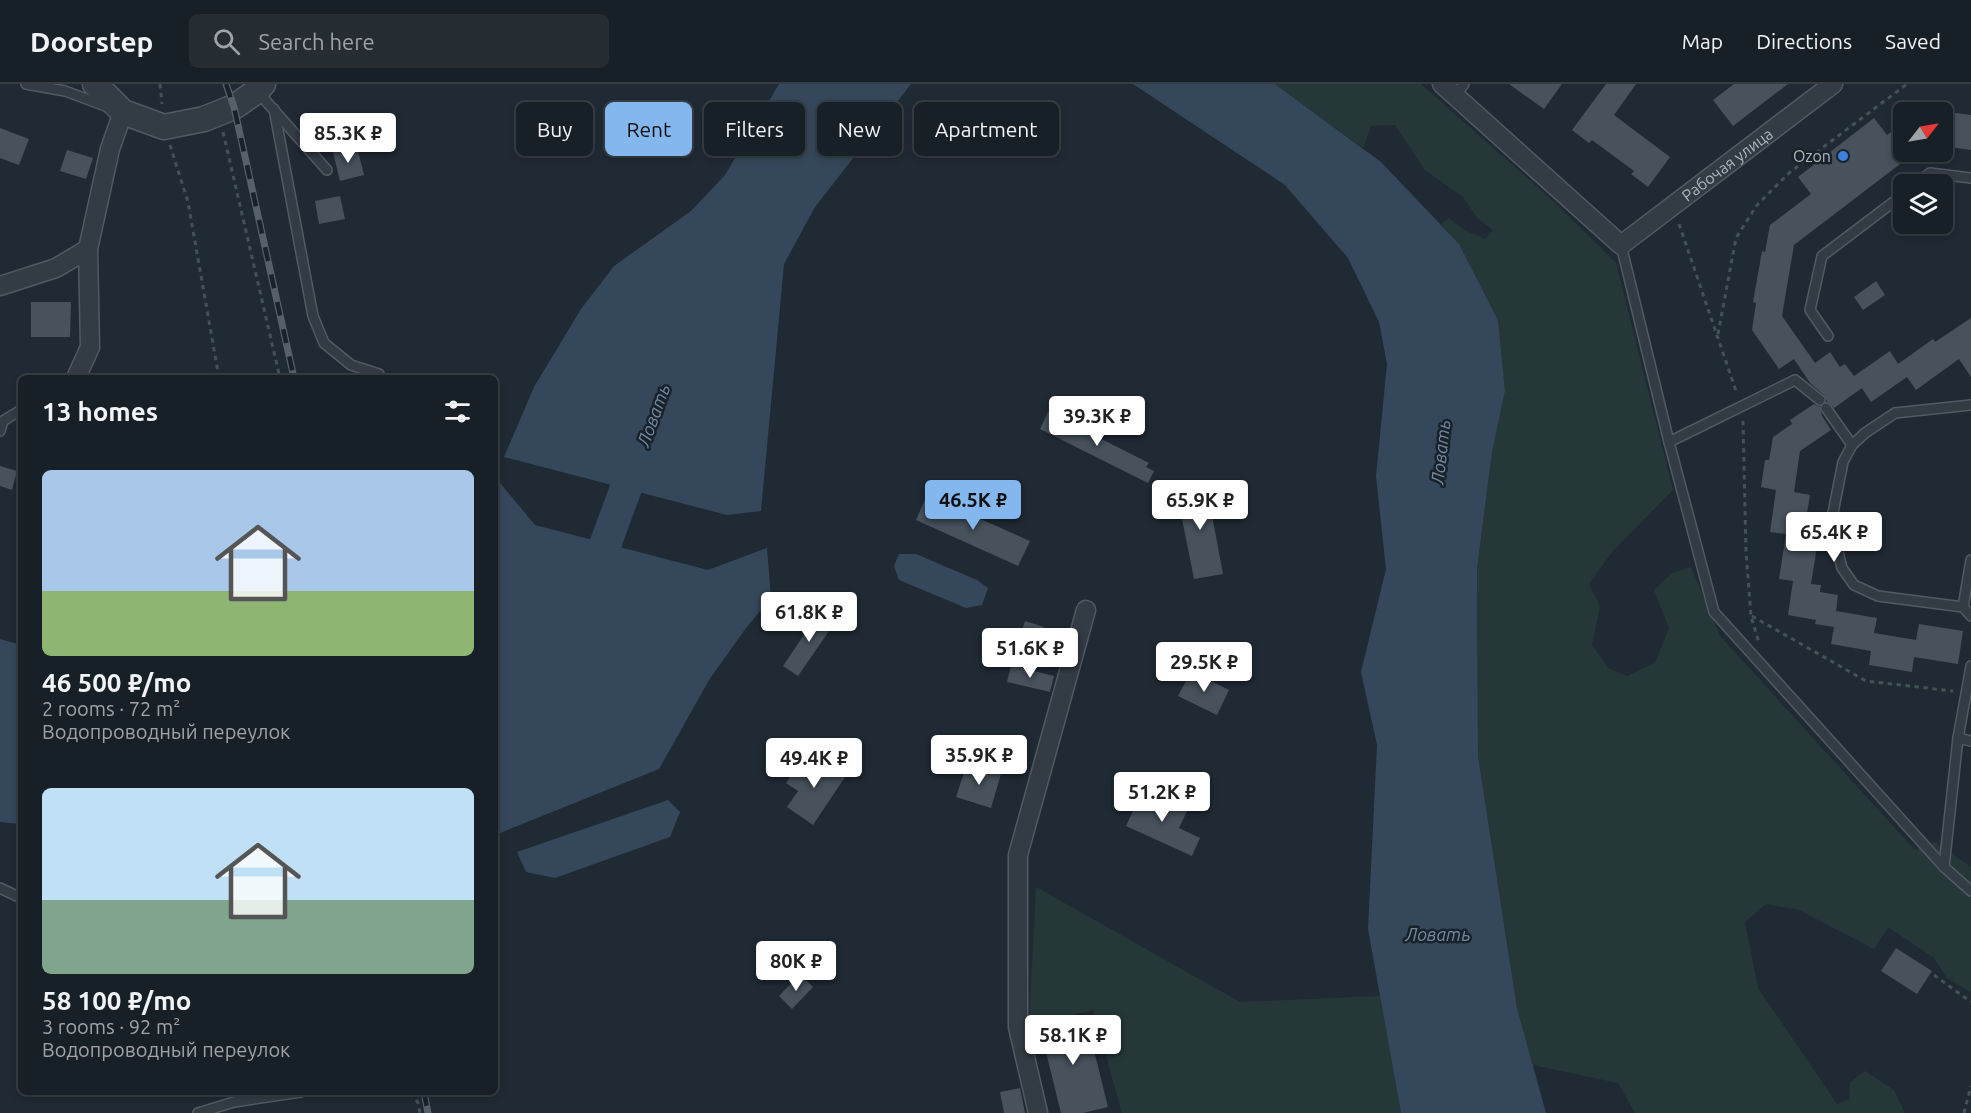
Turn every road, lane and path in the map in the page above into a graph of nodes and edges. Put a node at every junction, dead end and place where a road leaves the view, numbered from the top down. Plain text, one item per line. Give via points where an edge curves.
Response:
1 (26, 84) edge
2 (95, 84) edge
3 (1833, 84) edge
4 (1907, 84) edge
5 (260, 87) edge
6 (1451, 87) edge
7 (274, 109) junction
8 (223, 111) junction
9 (123, 112) junction
10 (164, 127) junction
11 (327, 170) dead end
12 (1953, 176) edge
13 (1971, 178) edge
14 (1893, 202) edge
15 (1673, 205) junction
16 (1621, 244) junction
17 (88, 249) junction
18 (0, 286) edge
19 (1717, 336) junction
20 (1828, 336) dead end
21 (379, 374) dead end
22 (77, 375) edge
23 (218, 375) edge
24 (279, 375) edge
25 (1820, 400) dead end
26 (1971, 405) edge
27 (1741, 407) junction
28 (1826, 408) dead end
29 (18, 412) edge
30 (0, 431) edge
31 (1669, 442) junction
32 (1852, 445) junction
33 (1971, 560) edge
34 (1963, 608) junction
35 (1086, 610) dead end
36 (1751, 616) junction
37 (1971, 616) edge
38 (1761, 664) junction
39 (1971, 666) edge
40 (1966, 693) junction
41 (1958, 738) junction
42 (1971, 741) edge
43 (1944, 867) junction
44 (0, 888) edge
45 (1971, 891) edge
46 (18, 897) edge
47 (1934, 975) dead end
48 (1971, 1002) edge
49 (1971, 1086) edge
50 (281, 1095) edge
51 (414, 1095) edge
52 (198, 1113) edge
53 (420, 1113) edge
54 (1038, 1113) edge
55 (1964, 1113) edge

1 - 9 lane via 65,91
2 - 9 street
3 - 15 street, Рабочая улица
4 - 19 path via 1789,173 1757,205 1736,238
5 - 7 lane
5 - 8 street
6 - 16 street
7 - 11 lane
7 - 21 lane via 313,316 324,343 351,365
8 - 10 street
8 - 24 path
9 - 10 street
9 - 17 street via 110,149
10 - 23 path via 188,202
12 - 13 lane
14 - 20 lane via 1822,256 1810,310
15 - 16 street, Рабочая улица
15 - 19 path
16 - 31 lane
17 - 18 street via 56,268
17 - 22 street via 90,347
19 - 27 path
25 - 27 lane via 1795,380
26 - 32 lane via 1895,413
27 - 31 lane
27 - 36 path
28 - 32 lane
29 - 30 lane via 3,421
31 - 38 lane via 1714,612
32 - 34 lane via 1843,462 1831,523 1842,568 1854,585 1878,596
33 - 34 lane
34 - 37 lane
35 - 54 street via 1018,855 1018,1027
36 - 38 path via 1759,638
36 - 40 path via 1866,681
38 - 43 lane
39 - 40 lane
40 - 41 lane
41 - 42 lane
41 - 43 lane
43 - 45 lane
44 - 46 lane
47 - 48 path
49 - 55 path
50 - 52 lane via 234,1102
51 - 53 path

